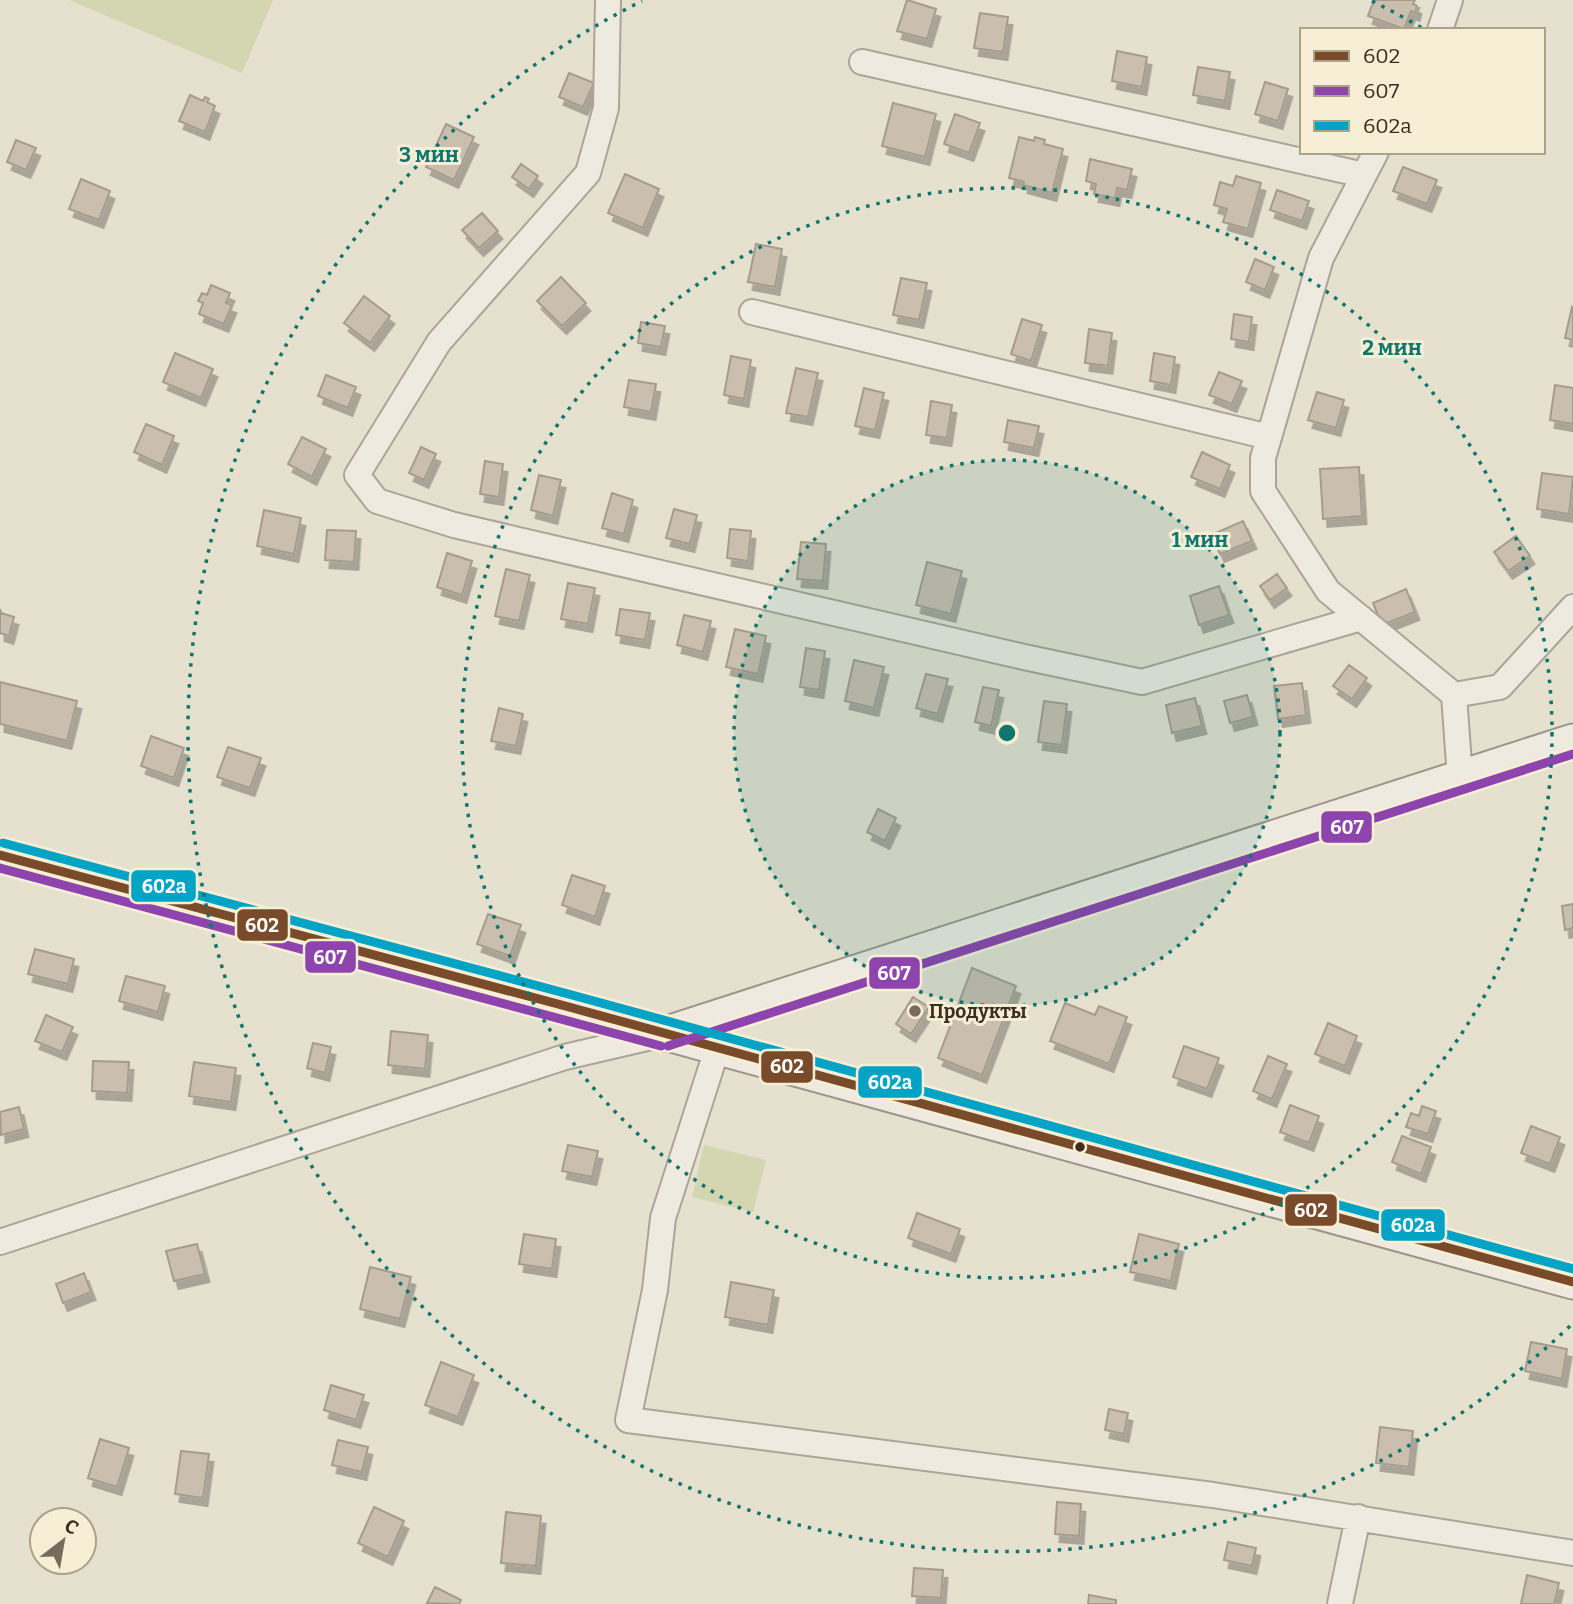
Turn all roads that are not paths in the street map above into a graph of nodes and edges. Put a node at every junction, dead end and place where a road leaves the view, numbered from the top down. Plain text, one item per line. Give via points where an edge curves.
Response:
1 (608, 0) edge
2 (1450, 0) edge
3 (1441, 28) edge
4 (862, 62) dead end
5 (1375, 154) edge
6 (1364, 175) junction
7 (752, 312) dead end
8 (1269, 437) junction
9 (1573, 607) edge
10 (1361, 618) junction
11 (1454, 695) junction
12 (1573, 741) edge
13 (1460, 778) junction
14 (0, 855) edge
15 (664, 1034) junction
16 (717, 1049) junction
17 (0, 1242) edge
18 (1573, 1282) edge
19 (1358, 1517) junction
20 (1573, 1553) edge
21 (1340, 1604) edge

1 - 10 street via 606,108 588,173 439,342 358,475 377,501 468,528 1142,682
2 - 3 street
4 - 6 street
5 - 6 street
6 - 8 street via 1321,258
7 - 8 street
8 - 10 street via 1263,458 1263,491 1328,591
9 - 11 street via 1500,687
10 - 11 street
11 - 13 street
12 - 13 main road
13 - 15 main road
14 - 15 main road
15 - 16 main road
15 - 17 street via 565,1057
16 - 18 main road
16 - 19 street via 663,1219 655,1290 628,1420
19 - 20 street
19 - 21 street

